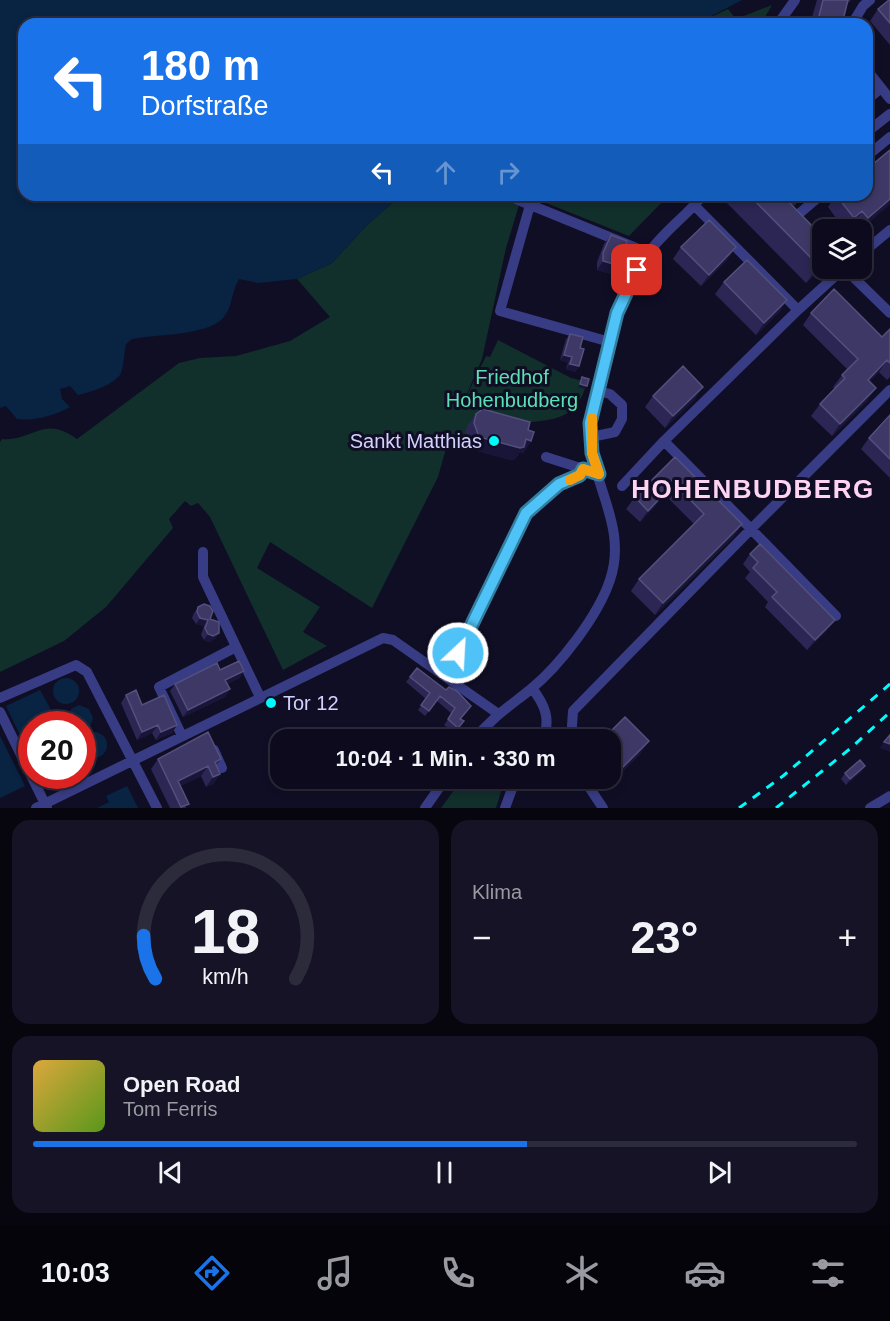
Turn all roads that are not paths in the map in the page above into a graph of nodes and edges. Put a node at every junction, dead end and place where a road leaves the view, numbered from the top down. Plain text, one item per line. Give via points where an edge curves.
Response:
1 (795, 0) edge
2 (870, 0) edge
3 (782, 18) edge
4 (856, 18) edge
5 (873, 78) edge
6 (881, 88) junction
7 (873, 95) edge
8 (890, 99) edge
9 (890, 114) edge
10 (873, 127) edge
11 (890, 137) edge
12 (873, 151) edge
13 (522, 201) edge
14 (699, 201) edge
15 (814, 201) edge
16 (530, 204) junction
17 (695, 206) junction
18 (793, 218) edge
19 (890, 230) edge
20 (872, 245) edge
21 (646, 255) junction
22 (798, 310) junction
23 (890, 313) edge
24 (610, 342) junction
25 (890, 390) edge
26 (598, 391) junction
27 (591, 437) junction
28 (664, 441) junction
29 (546, 457) dead end
30 (583, 469) junction
31 (599, 474) junction
32 (622, 486) dead end
33 (751, 529) junction
34 (203, 552) dead end
35 (836, 616) dead end
36 (236, 647) junction
37 (447, 676) junction
38 (532, 688) junction
39 (260, 697) junction
40 (0, 698) edge
41 (0, 712) edge
42 (497, 713) junction
43 (201, 726) junction
44 (483, 729) edge
45 (547, 729) edge
46 (572, 729) edge
47 (182, 736) junction
48 (134, 760) junction
49 (222, 768) edge
50 (438, 789) edge
51 (512, 789) edge
52 (590, 789) edge
53 (890, 796) edge
54 (43, 806) edge
55 (157, 808) edge
56 (425, 808) edge
57 (505, 808) edge
58 (603, 808) edge
59 (870, 808) edge

1 - 3 street
2 - 4 street
5 - 6 street
6 - 7 street
6 - 8 street
9 - 10 street
11 - 12 street
13 - 16 street
14 - 17 street
15 - 18 street
16 - 21 street
16 - 24 street via 500,311
17 - 21 street
17 - 22 street
19 - 20 street
21 - 24 street via 628,285
22 - 23 street via 844,268
22 - 28 street
24 - 26 street
25 - 33 street
26 - 27 street via 590,423
26 - 27 street via 610,394 623,410 615,432
27 - 31 street
28 - 32 street
28 - 33 street
29 - 30 street
30 - 31 street
30 - 37 street via 526,513
31 - 38 street via 614,530 610,580 576,643
33 - 35 street
33 - 46 street via 573,711
34 - 36 street via 203,577
36 - 39 street
36 - 47 street via 159,687
37 - 39 street via 393,640 383,638
37 - 42 street
38 - 42 street
38 - 45 street via 547,713
39 - 43 street
40 - 48 street via 76,665 87,672
41 - 54 street
42 - 44 street
43 - 47 street
43 - 49 street
47 - 48 street
48 - 54 street
48 - 55 street
50 - 56 street
51 - 57 street
52 - 58 street
53 - 59 street

